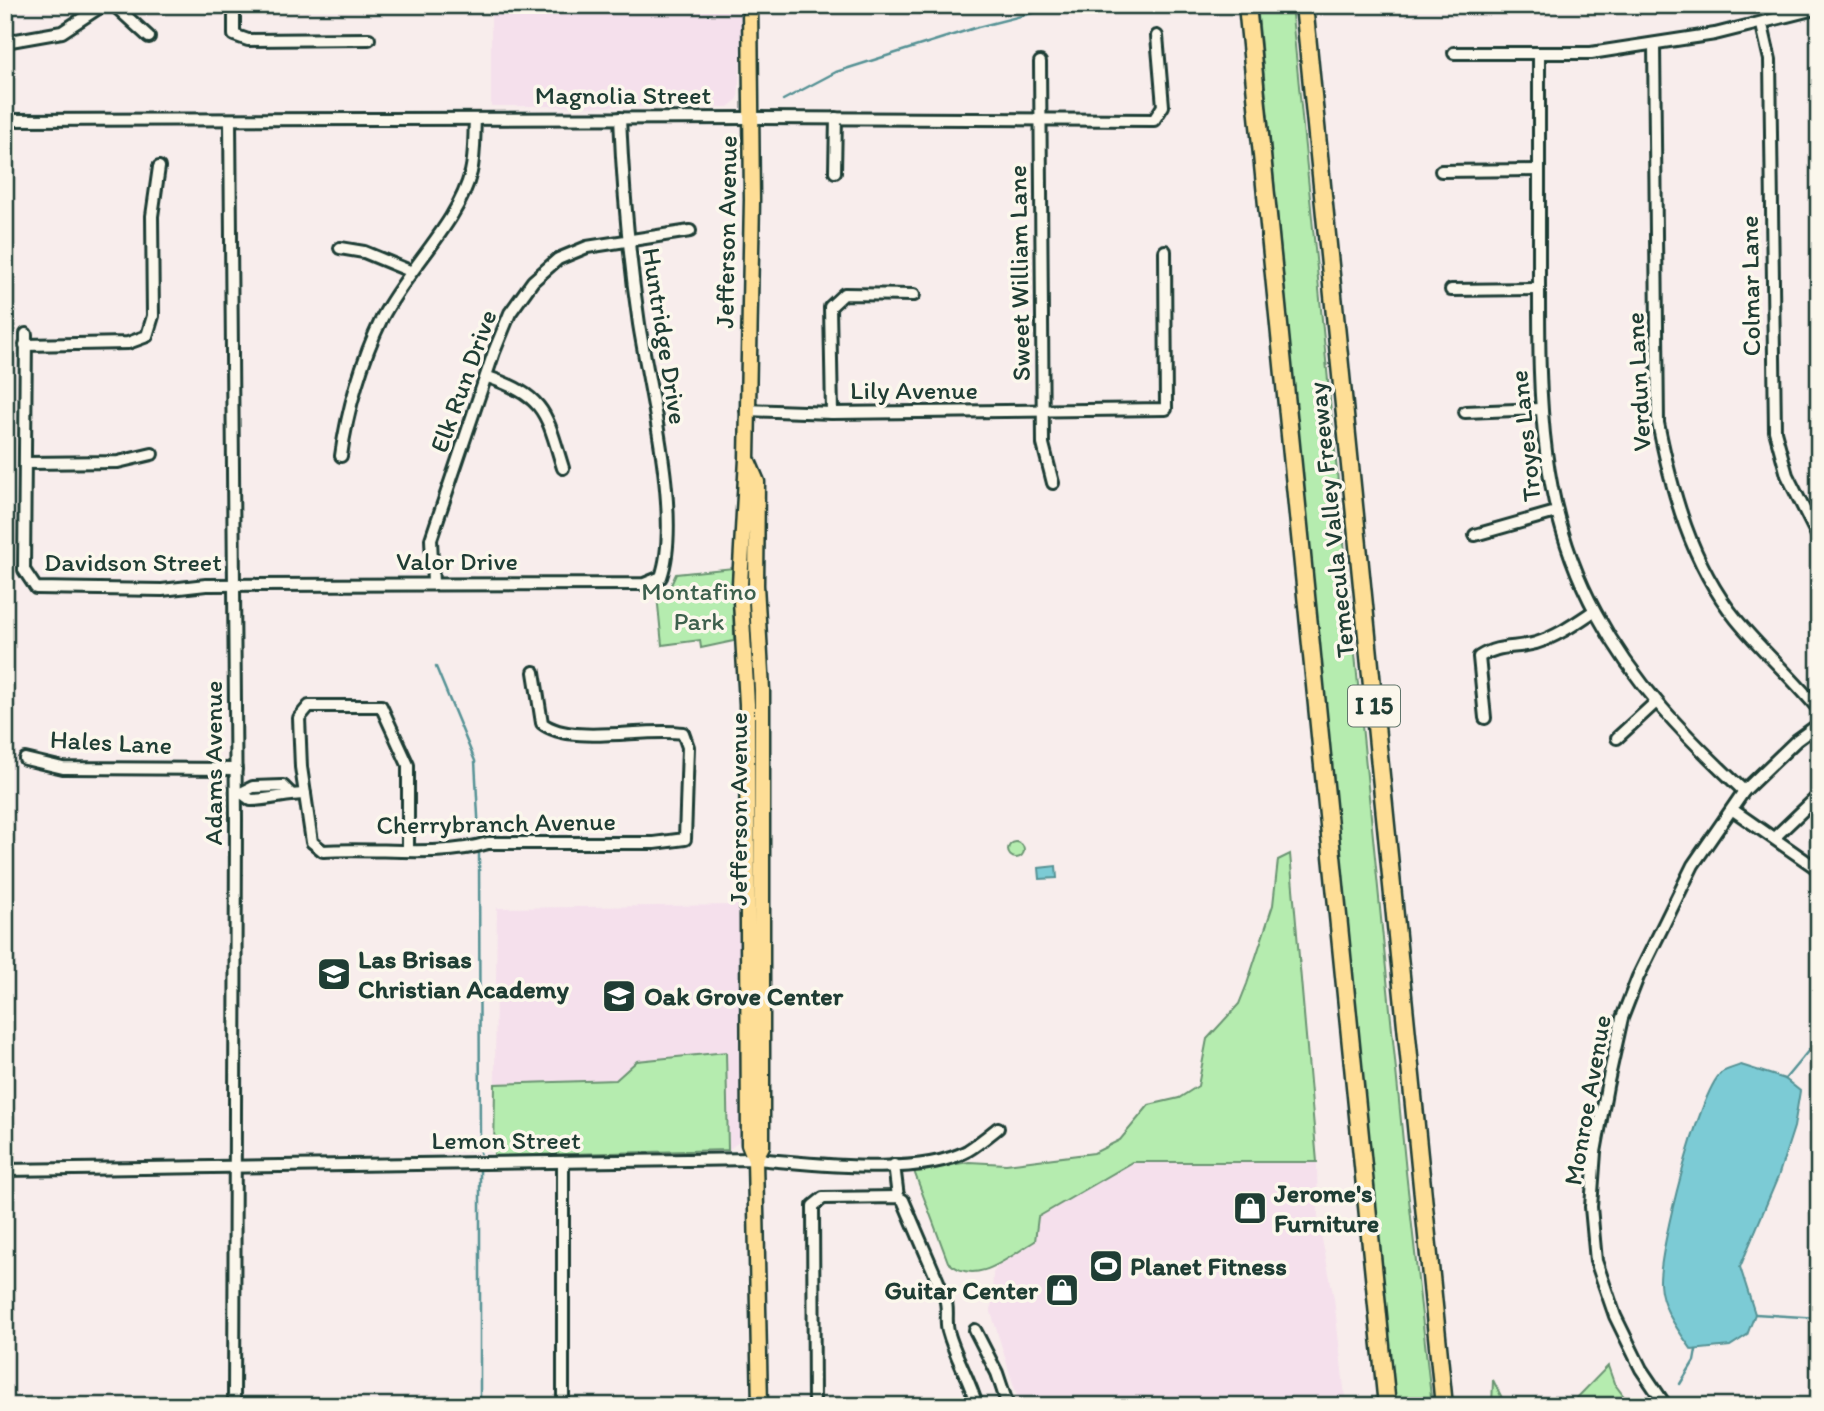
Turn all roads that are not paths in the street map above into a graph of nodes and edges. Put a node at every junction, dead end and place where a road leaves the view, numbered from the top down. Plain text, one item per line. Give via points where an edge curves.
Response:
1 (103, 5) edge
2 (114, 5) edge
3 (234, 5) edge
4 (750, 5) edge
5 (1247, 5) edge
6 (1304, 5) edge
7 (1819, 8) edge
8 (1762, 25) junction
9 (1157, 36) dead end
10 (149, 37) dead end
11 (369, 39) dead end
12 (5, 42) edge
13 (1654, 44) junction
14 (1454, 52) dead end
15 (1539, 55) junction
16 (1040, 62) dead end
17 (620, 118) junction
18 (752, 118) junction
19 (836, 118) junction
20 (475, 119) junction
21 (5, 120) edge
22 (230, 120) junction
23 (1040, 120) junction
24 (159, 167) dead end
25 (1539, 170) junction
26 (1441, 171) dead end
27 (835, 172) dead end
28 (690, 231) dead end
29 (627, 242) junction
30 (340, 248) dead end
31 (1165, 251) dead end
32 (410, 271) junction
33 (1539, 289) junction
34 (1451, 290) dead end
35 (914, 295) dead end
36 (488, 377) junction
37 (1539, 409) junction
38 (746, 410) junction
39 (1043, 412) junction
40 (1465, 412) dead end
41 (832, 413) junction
42 (152, 454) dead end
43 (341, 456) dead end
44 (747, 459) junction
45 (26, 463) junction
46 (564, 468) dead end
47 (1053, 483) dead end
48 (1556, 512) junction
49 (1475, 535) dead end
50 (1819, 538) edge
51 (666, 561) joint
52 (433, 583) junction
53 (234, 585) junction
54 (1594, 611) junction
55 (534, 672) dead end
56 (1655, 703) junction
57 (747, 704) junction
58 (1819, 710) edge
59 (1485, 718) dead end
60 (1819, 724) edge
61 (1617, 738) dead end
62 (25, 759) dead end
63 (236, 769) junction
64 (269, 787) junction
65 (1744, 791) junction
66 (240, 794) junction
67 (291, 794) junction
68 (305, 794) junction
69 (1819, 795) edge
70 (270, 800) junction
71 (1733, 810) junction
72 (763, 837) junction
73 (1774, 838) junction
74 (408, 849) junction
75 (1819, 870) edge
76 (998, 1128) dead end
77 (755, 1159) junction
78 (563, 1162) junction
79 (894, 1165) junction
80 (235, 1166) junction
81 (5, 1170) edge
82 (898, 1198) junction
83 (975, 1330) dead end
84 (234, 1406) edge
85 (563, 1406) edge
86 (760, 1406) edge
87 (814, 1406) edge
88 (977, 1406) edge
89 (1008, 1406) edge
90 (1387, 1406) edge
91 (1444, 1406) edge
92 (1666, 1406) edge

1 - 12 street via 62,32
2 - 10 street
3 - 11 street via 234,35 248,40
4 - 18 main road, Jefferson Avenue
5 - 90 highway, Temecula Valley Freeway / I 15
6 - 91 highway, Temecula Valley Freeway / I 15
7 - 8 street
8 - 13 street
8 - 50 street, Colmar Lane via 1770,60 1775,431 1791,485
9 - 23 street, Magnolia Street via 1163,106 1154,120
13 - 15 street
13 - 58 street, Verdun Lane via 1658,423 1669,479 1688,536 1714,587 1735,618
14 - 15 street
15 - 25 street, Troyes Lane
16 - 23 street, Sweet William Lane
17 - 18 street, Magnolia Street
17 - 20 street, Magnolia Street
17 - 29 street, Huntridge Drive
18 - 19 street, Magnolia Street
18 - 38 main road, Jefferson Avenue
19 - 23 street, Magnolia Street
19 - 27 street
20 - 22 street, Magnolia Street
20 - 32 street via 474,152 464,192
21 - 22 street, Magnolia Street
22 - 53 street, Adams Avenue
23 - 39 street, Sweet William Lane
24 - 45 street, Davidson Street via 152,216 153,316 147,336 128,343 25,339
25 - 26 street
25 - 33 street, Troyes Lane
28 - 29 street, Elk Run Drive
29 - 36 street, Elk Run Drive via 587,247 558,259 533,281 510,313
29 - 51 street, Huntridge Drive via 661,453
30 - 32 street via 364,252
31 - 39 street, Lily Avenue via 1166,409
32 - 43 street via 382,320 351,407
33 - 34 street
33 - 37 street, Troyes Lane
35 - 41 street via 844,294 831,307
36 - 46 street via 529,395 546,413
36 - 52 street, Elk Run Drive via 431,539
37 - 40 street
37 - 48 street, Troyes Lane
38 - 41 street, Lily Avenue
38 - 44 main road, Jefferson Avenue
39 - 41 street, Lily Avenue
39 - 47 street, Sweet William Lane via 1043,444
42 - 45 street via 118,462
44 - 57 main road, Jefferson Avenue via 740,584
44 - 72 main road, Jefferson Avenue via 757,482
45 - 53 street, Davidson Street via 24,570 36,588 162,590
48 - 49 street
48 - 54 street, Troyes Lane
51 - 52 street, Valor Drive via 661,577 644,584
52 - 53 street, Valor Drive
53 - 63 street, Adams Avenue
54 - 56 street, Troyes Lane
54 - 59 street via 1537,643 1494,647 1479,657
55 - 74 street, Cherrybranch Avenue via 542,723 551,731 683,733 688,747 685,839
56 - 61 street
56 - 65 street, Troyes Lane
57 - 72 main road via 754,731 754,825
57 - 77 main road, Jefferson Avenue via 749,1144
60 - 65 street, Monroe Avenue
62 - 63 street, Hales Lane via 63,768
63 - 66 street, Adams Avenue
64 - 66 street via 253,787
64 - 67 street via 284,786
64 - 70 street
65 - 71 street, Monroe Avenue
66 - 70 street via 251,800
66 - 80 street, Adams Avenue
67 - 68 street
67 - 70 street
68 - 74 street, Cherrybranch Avenue via 312,842 323,851
68 - 74 street via 299,718 309,706 381,706 408,765
69 - 73 street
71 - 73 street
71 - 92 street, Monroe Avenue via 1693,865 1638,977 1622,1018 1595,1152 1591,1207 1596,1261 1641,1369
72 - 77 main road, Jefferson Avenue via 762,1146
73 - 75 street
76 - 79 street, Lemon Street via 965,1152
77 - 78 street, Lemon Street
77 - 79 street, Lemon Street
77 - 86 main road, Jefferson Avenue
78 - 80 street, Lemon Street
78 - 85 street
79 - 82 street
80 - 81 street, Lemon Street
80 - 84 street, Adams Avenue
82 - 87 street via 823,1198 813,1206
82 - 88 street via 903,1200 945,1298 948,1331
83 - 89 street

